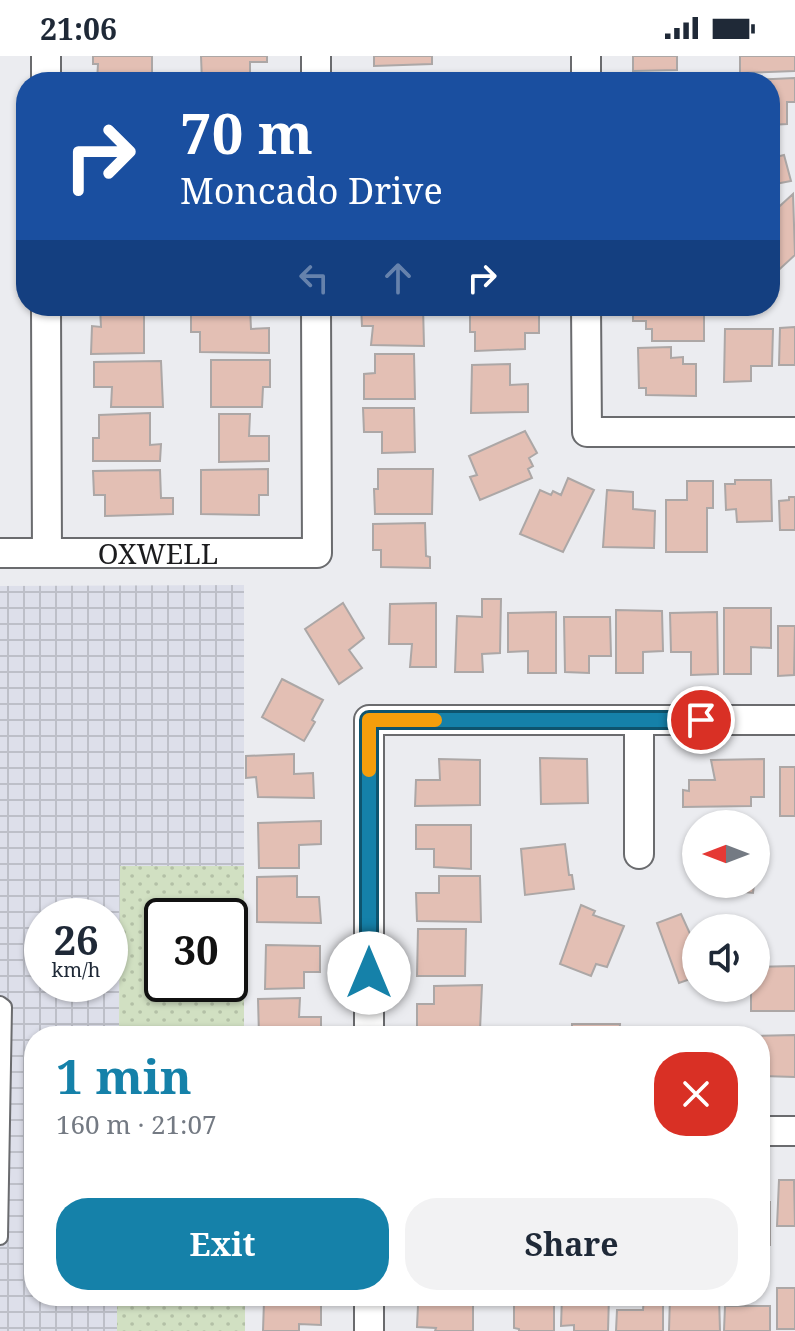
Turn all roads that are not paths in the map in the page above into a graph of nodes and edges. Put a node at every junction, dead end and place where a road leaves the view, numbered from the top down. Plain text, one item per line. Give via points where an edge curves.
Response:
1 (46, 316) edge
2 (316, 316) edge
3 (586, 316) edge
4 (795, 432) edge
5 (0, 553) edge
6 (47, 553) junction
7 (639, 720) junction
8 (795, 720) edge
9 (639, 854) dead end
10 (0, 1004) edge
11 (369, 1026) edge
12 (770, 1131) edge
13 (795, 1131) edge
14 (0, 1237) edge
15 (369, 1306) edge
16 (369, 1331) edge

1 - 6 street
2 - 6 street, OXWELL via 317,553
3 - 4 street via 587,432
5 - 6 street, OXWELL
7 - 8 street
7 - 9 street
7 - 11 street via 369,720
10 - 14 lane
12 - 13 street
15 - 16 street

